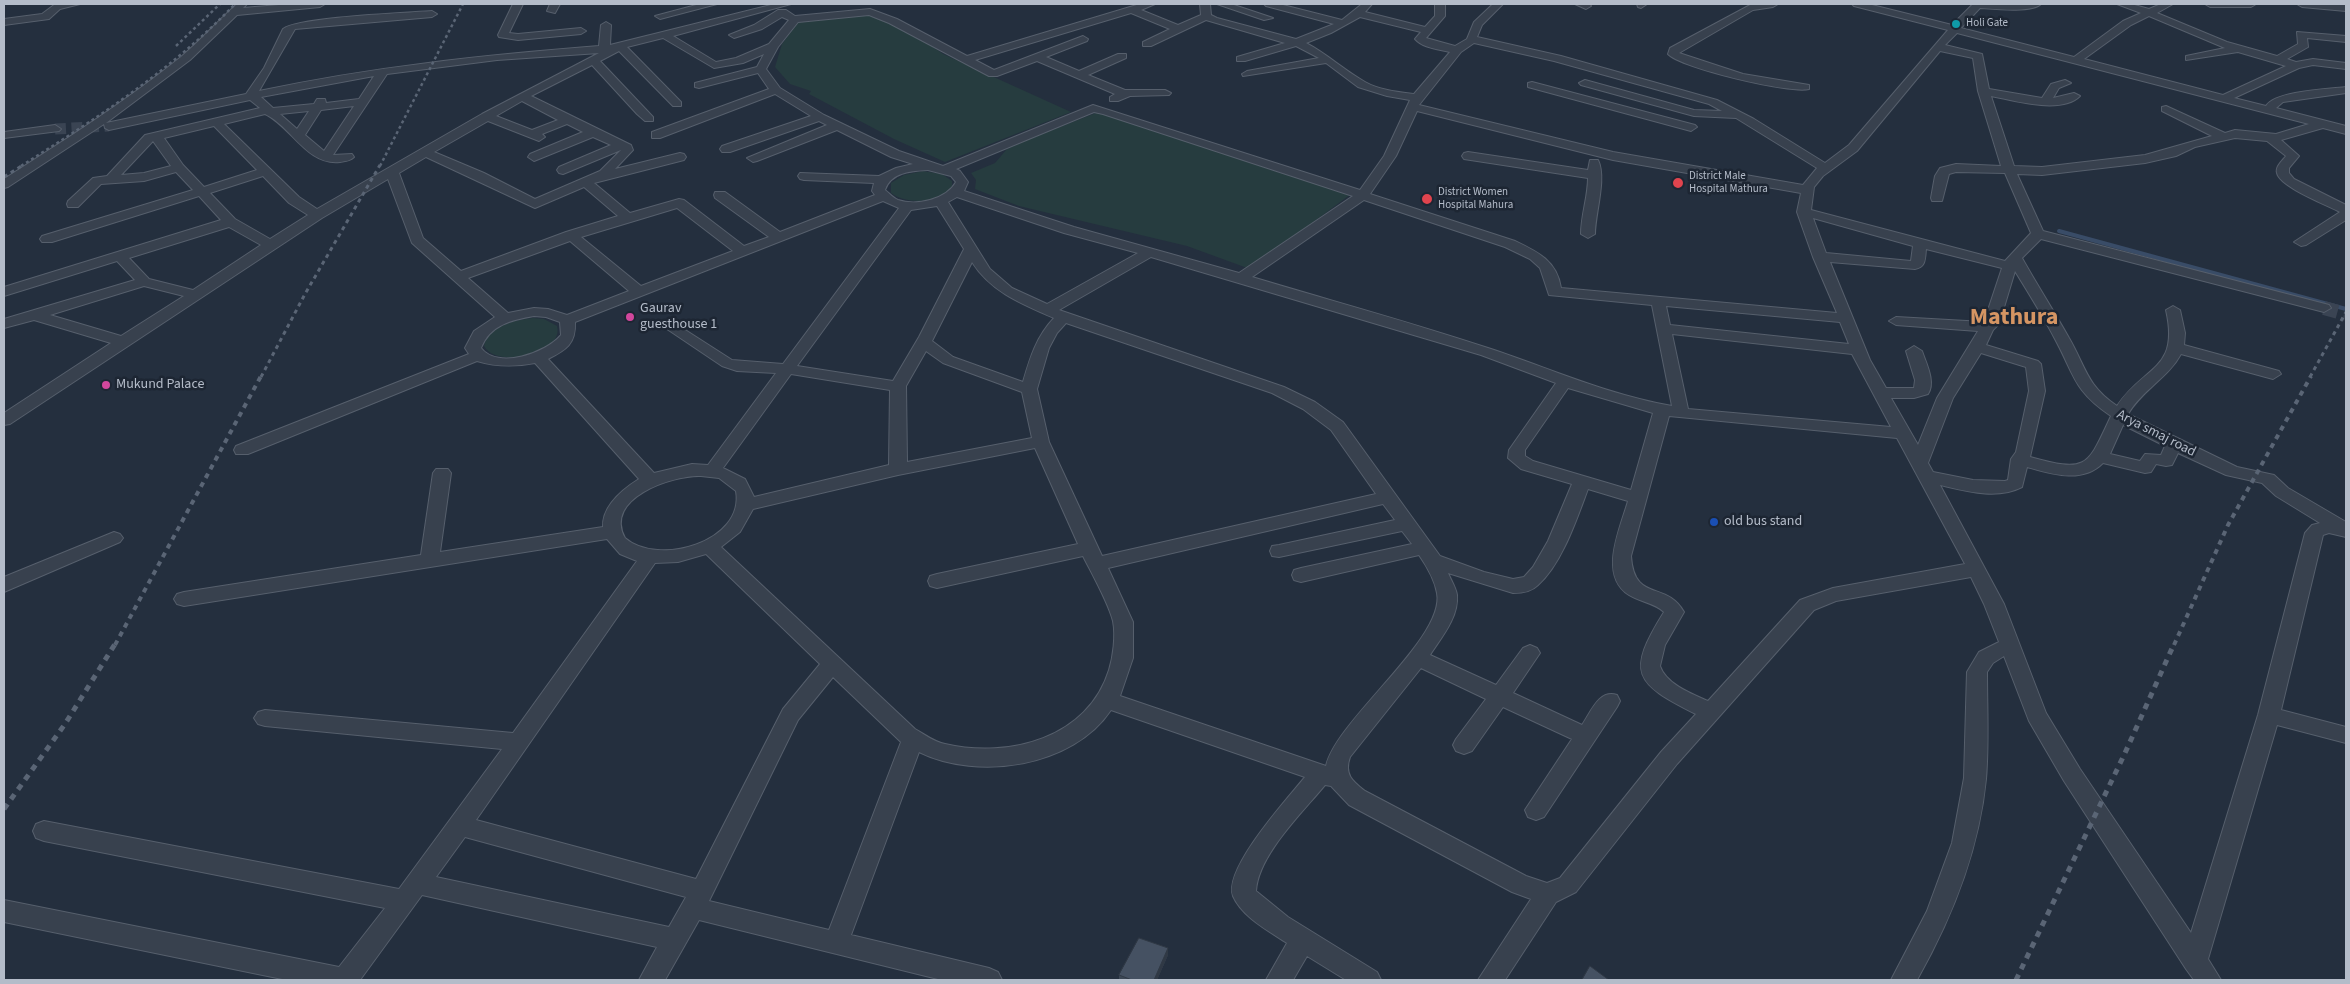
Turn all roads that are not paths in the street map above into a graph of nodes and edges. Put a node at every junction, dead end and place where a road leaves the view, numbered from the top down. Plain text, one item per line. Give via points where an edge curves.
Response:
1 (75, 4) edge
2 (321, 4) edge
3 (518, 4) edge
4 (654, 4) edge
5 (712, 4) edge
6 (861, 4) edge
7 (1150, 4) edge
8 (1205, 4) edge
9 (1222, 4) edge
10 (1270, 4) edge
11 (1367, 4) edge
12 (1440, 4) edge
13 (1498, 4) edge
14 (1773, 4) edge
15 (1858, 4) edge
16 (2036, 4) edge
17 (2122, 4) edge
18 (2168, 4) edge
19 (2210, 4) edge
20 (2251, 4) edge
21 (2302, 4) edge
22 (1978, 5) edge
23 (238, 8) edge
24 (780, 8) edge
25 (2346, 8) edge
26 (1132, 10) junction
27 (2147, 12) junction
28 (432, 14) dead end
29 (1360, 14) junction
30 (830, 15) junction
31 (660, 16) junction
32 (1206, 16) junction
33 (1268, 18) dead end
34 (794, 19) junction
35 (4, 22) edge
36 (1341, 23) junction
37 (309, 24) junction
38 (606, 25) dead end
39 (1957, 28) junction
40 (1178, 29) junction
41 (677, 30) junction
42 (1427, 30) junction
43 (664, 34) junction
44 (734, 35) dead end
45 (1082, 39) dead end
46 (1472, 40) junction
47 (2346, 40) edge
48 (1299, 43) junction
49 (1147, 44) dead end
50 (620, 46) junction
51 (773, 46) junction
52 (1938, 47) junction
53 (2238, 48) junction
54 (604, 49) junction
55 (581, 50) junction
56 (1457, 50) junction
57 (1122, 56) dead end
58 (1039, 58) junction
59 (2190, 58) dead end
60 (592, 59) junction
61 (2280, 59) junction
62 (964, 60) junction
63 (1241, 60) dead end
64 (1327, 60) junction
65 (2078, 60) junction
66 (2296, 65) junction
67 (2346, 66) edge
68 (761, 69) junction
69 (1601, 70) junction
70 (383, 72) junction
71 (1247, 74) dead end
72 (1078, 75) junction
73 (335, 79) junction
74 (1585, 83) junction
75 (2066, 83) dead end
76 (699, 85) dead end
77 (1532, 85) dead end
78 (1805, 87) dead end
79 (776, 90) junction
80 (2346, 90) edge
81 (1984, 91) junction
82 (1165, 93) dead end
83 (1124, 94) junction
84 (1569, 94) junction
85 (251, 96) junction
86 (522, 96) junction
87 (2074, 96) dead end
88 (2225, 98) junction
89 (363, 102) junction
90 (2045, 102) junction
91 (1415, 103) junction
92 (677, 104) dead end
93 (317, 107) junction
94 (1093, 108) junction
95 (2166, 109) dead end
96 (2269, 110) junction
97 (268, 111) junction
98 (815, 114) junction
99 (486, 116) junction
100 (1740, 116) junction
101 (649, 119) dead end
102 (566, 120) junction
103 (216, 122) junction
104 (2322, 124) junction
105 (110, 126) tunnel mouth
106 (836, 126) junction
107 (1691, 127) dead end
108 (55, 129) tunnel mouth
109 (2346, 130) edge
110 (594, 132) junction
111 (4, 135) edge
112 (656, 135) dead end
113 (156, 136) junction
114 (298, 137) junction
115 (737, 137) dead end
116 (2224, 137) junction
117 (2271, 138) junction
118 (621, 145) junction
119 (726, 149) dead end
120 (424, 152) junction
121 (1594, 152) junction
122 (895, 154) junction
123 (1468, 156) dead end
124 (326, 157) junction
125 (348, 157) dead end
126 (534, 157) dead end
127 (680, 157) dead end
128 (753, 158) dead end
129 (1824, 167) junction
130 (179, 168) junction
131 (940, 168) junction
132 (563, 170) dead end
133 (267, 171) junction
134 (392, 172) junction
135 (2011, 172) junction
136 (1594, 174) junction
137 (804, 176) dead end
138 (885, 178) junction
139 (112, 179) junction
140 (590, 180) junction
141 (4, 184) edge
142 (1808, 190) junction
143 (200, 191) junction
144 (720, 195) dead end
145 (1362, 196) junction
146 (882, 197) junction
147 (949, 197) junction
148 (1937, 198) dead end
149 (73, 204) dead end
150 (908, 205) junction
151 (2346, 210) edge
152 (1804, 212) junction
153 (2346, 214) edge
154 (318, 216) junction
155 (627, 217) junction
156 (230, 222) junction
157 (1588, 234) dead end
158 (2038, 234) junction
159 (571, 236) junction
160 (778, 237) junction
161 (47, 239) dead end
162 (2300, 242) dead end
163 (1920, 244) junction
164 (272, 246) junction
165 (971, 249) junction
166 (743, 252) junction
167 (1150, 252) junction
168 (120, 256) junction
169 (1820, 258) junction
170 (2012, 261) junction
171 (458, 277) junction
172 (1241, 278) junction
173 (144, 282) junction
174 (4, 292) edge
175 (640, 293) junction
176 (197, 295) junction
177 (1658, 301) junction
178 (2324, 308) tunnel mouth
179 (2174, 310) dead end
180 (1056, 313) junction
181 (34, 315) junction
182 (505, 318) junction
183 (1845, 318) junction
184 (567, 320) junction
185 (1896, 321) dead end
186 (4, 324) edge
187 (1987, 327) junction
188 (674, 329) dead end
189 (1664, 330) junction
190 (124, 342) junction
191 (924, 342) junction
192 (1977, 347) junction
193 (2176, 348) junction
194 (1858, 350) junction
195 (1914, 351) dead end
196 (477, 356) junction
197 (538, 357) junction
198 (786, 369) junction
199 (2273, 374) dead end
200 (1565, 381) junction
201 (898, 386) junction
202 (1029, 389) junction
203 (1880, 393) junction
204 (1662, 410) junction
205 (1681, 413) junction
206 (2119, 416) junction
207 (4, 420) edge
208 (1903, 433) junction
209 (1041, 442) junction
210 (2174, 444) junction
211 (242, 450) dead end
212 (2101, 458) junction
213 (2019, 459) junction
214 (898, 469) junction
215 (1923, 469) junction
216 (712, 471) junction
217 (442, 473) dead end
218 (650, 480) junction
219 (1582, 481) junction
220 (1387, 497) junction
221 (1637, 498) junction
222 (746, 504) junction
223 (1406, 524) junction
224 (2346, 531) edge
225 (611, 532) junction
226 (114, 538) dead end
227 (709, 546) junction
228 (1279, 552) dead end
229 (1428, 554) junction
230 (1093, 556) junction
231 (650, 557) junction
232 (430, 560) junction
233 (1976, 569) junction
234 (1301, 575) dead end
235 (937, 580) dead end
236 (4, 585) edge
237 (184, 599) dead end
238 (2010, 647) junction
239 (1530, 653) dead end
240 (1418, 658) junction
241 (832, 664) junction
242 (1500, 696) junction
243 (1106, 700) junction
244 (1610, 701) dead end
245 (1710, 712) junction
246 (2269, 715) junction
247 (265, 718) dead end
248 (2346, 734) edge
249 (1586, 736) junction
250 (913, 738) junction
251 (517, 742) junction
252 (1464, 745) dead end
253 (1330, 777) junction
254 (1536, 810) dead end
255 (458, 825) junction
256 (44, 831) dead end
257 (412, 893) junction
258 (1548, 894) junction
259 (698, 899) junction
260 (4, 911) edge
261 (1303, 939) junction
262 (675, 940) junction
263 (837, 941) junction
264 (2202, 970) edge
265 (345, 980) edge
266 (654, 980) edge
267 (989, 980) edge
268 (1280, 980) edge
269 (1368, 980) edge
270 (1491, 980) edge
271 (1904, 980) edge

1 - 35 street via 58,7 45,17
2 - 23 street
2 - 37 street
3 - 55 street via 503,35 518,37 582,27
4 - 31 street via 654,10
5 - 31 street
6 - 30 street
7 - 26 street
8 - 32 street
9 - 33 street
10 - 36 street
11 - 29 street
12 - 42 street via 1440,16
13 - 46 street via 1477,23
14 - 78 street via 1750,7 1682,45 1673,54 1742,77
15 - 39 street
16 - 22 street via 2012,7
17 - 27 street
18 - 27 street
19 - 20 street
21 - 25 street
22 - 39 street
23 - 141 street via 210,37 154,83
24 - 34 street
24 - 41 street
24 - 44 street via 758,27
26 - 40 street
26 - 62 street via 1022,40
27 - 53 street
27 - 65 street via 2122,26
28 - 37 street
29 - 36 street
29 - 42 street
30 - 34 street
30 - 62 street via 856,12 880,15
31 - 41 street
32 - 40 street
32 - 48 street
34 - 51 street
36 - 48 street
37 - 85 street via 287,31
38 - 54 street
39 - 52 street
39 - 65 street
40 - 49 street
41 - 43 street
42 - 56 street via 1421,41
43 - 50 street
43 - 51 street via 714,64 739,61
45 - 58 street
46 - 56 street
46 - 69 street
47 - 61 street via 2301,34 2304,44
48 - 63 street
48 - 64 street
50 - 54 street
50 - 60 street
50 - 92 street
51 - 68 street
52 - 81 street via 1978,56
52 - 129 street via 1853,148
53 - 59 street
53 - 61 street
54 - 55 street
55 - 70 street
56 - 91 street
57 - 72 street
58 - 62 street via 993,74
58 - 72 street
60 - 86 street
60 - 101 street via 628,101
61 - 66 street
64 - 71 street
64 - 91 street via 1362,84
65 - 88 street
66 - 67 street via 2313,62
66 - 88 street
68 - 76 street
68 - 79 street
69 - 74 street
69 - 100 street via 1713,102
70 - 73 street
70 - 89 street
72 - 83 street
73 - 85 street
73 - 93 street
74 - 84 street
74 - 100 street via 1694,113
75 - 90 street via 2055,86
77 - 84 street
79 - 98 street
79 - 112 street
80 - 96 street via 2280,99
81 - 90 street
81 - 135 street via 2003,156
82 - 83 street
83 - 94 street
84 - 107 street
85 - 97 street
85 - 105 street
86 - 99 street
86 - 102 street
87 - 90 street
88 - 96 street
89 - 93 street
89 - 124 street
91 - 121 street
91 - 145 street via 1390,156
93 - 97 street
93 - 114 street
94 - 131 street
94 - 145 street
95 - 116 street
96 - 104 street
97 - 103 street
97 - 114 street
98 - 106 street
98 - 115 street
98 - 119 street
99 - 102 street via 536,135
99 - 120 street
100 - 129 street
102 - 110 street
103 - 113 street
103 - 133 street
104 - 109 street
104 - 117 street
106 - 122 street
106 - 128 street
108 - 111 street
110 - 118 street
110 - 126 street
113 - 130 street
113 - 139 street via 144,141
114 - 124 street
116 - 117 street via 2235,134
116 - 135 street via 2145,159 2042,172
117 - 151 street via 2293,156 2283,168 2283,174 2290,182
118 - 132 street
118 - 140 street via 627,150 604,174
120 - 134 street
120 - 140 street via 535,204
121 - 136 street
121 - 142 street
122 - 131 street
122 - 138 street
123 - 136 street
124 - 125 street
127 - 140 street
129 - 142 street
130 - 139 street via 144,177
130 - 143 street
131 - 138 street via 910,168
131 - 147 street via 961,178 963,184
133 - 143 street
133 - 154 street via 294,200
134 - 154 street
134 - 171 street via 417,240
135 - 148 street via 1950,169 1941,176
135 - 158 street
136 - 157 street
137 - 138 street
138 - 146 street via 878,186
139 - 149 street via 97,181
140 - 155 street
142 - 152 street
143 - 156 street
143 - 161 street
144 - 160 street
145 - 172 street
145 - 177 street via 1534,254 1549,268 1554,292
146 - 150 street
146 - 160 street
147 - 150 street
147 - 165 street
147 - 167 street
150 - 198 street
152 - 163 street
152 - 169 street
153 - 162 street
154 - 164 street
155 - 159 street
155 - 166 street via 679,203
156 - 164 street
156 - 168 street
158 - 170 street
158 - 178 street
159 - 171 street
159 - 175 street
160 - 166 street
163 - 169 street via 1915,265
163 - 170 street
164 - 176 street
165 - 180 street via 997,284
165 - 191 street
166 - 175 street
167 - 172 street
167 - 180 street
168 - 173 street
168 - 174 street
169 - 183 street
170 - 187 street via 1992,324
170 - 206 street, Arya smaj road via 2063,340 2081,380 2096,399
171 - 182 street
172 - 200 street via 1486,352
173 - 176 street
173 - 181 street
175 - 184 street
176 - 190 street
177 - 183 street
177 - 189 street
179 - 193 street via 2179,333
180 - 202 street via 1040,348
180 - 220 street via 1278,390 1304,402 1337,426
181 - 186 street
181 - 190 street
182 - 184 street via 548,313
182 - 196 street via 480,332 473,349
183 - 194 street
184 - 197 street via 569,335 552,351
185 - 187 street
187 - 192 street
188 - 198 street via 726,363 749,368
189 - 194 street
189 - 205 street
190 - 207 street
191 - 201 street
191 - 202 street via 948,360
192 - 213 street via 2034,364 2036,391 2024,453
192 - 215 street via 1945,398
193 - 199 street
193 - 206 street via 2171,359 2126,404
194 - 203 street
195 - 203 street via 1923,380 1922,391 1914,394
196 - 197 street via 509,363
196 - 211 street
197 - 218 street
198 - 201 street
198 - 216 street
200 - 204 street
200 - 219 street via 1516,455 1527,465
201 - 214 street
202 - 209 street
203 - 208 street
204 - 205 street
204 - 221 street
205 - 208 street
206 - 210 street, Arya smaj road
206 - 212 street
208 - 215 street
209 - 214 street
209 - 230 street
210 - 212 street via 2166,461 2151,458 2145,468
210 - 224 street, Arya smaj road via 2232,471 2268,479 2282,492
212 - 213 street via 2082,470 2051,468
213 - 215 street via 2016,483 2007,489
214 - 222 street
215 - 233 street
216 - 218 street via 670,473
216 - 222 street via 729,476 742,485
217 - 232 street
218 - 225 street via 619,504 612,518
219 - 221 street
219 - 229 street via 1556,544 1533,582 1524,586 1505,584
220 - 223 street
220 - 230 street
221 - 245 street via 1622,556 1623,576 1631,586 1668,604 1674,612 1652,652 1650,665 1653,676 1662,685
222 - 227 street via 736,527
223 - 228 street
223 - 229 street
224 - 246 street via 2329,527 2318,528 2314,533
225 - 231 street via 618,544
225 - 232 street
226 - 236 street
227 - 231 street via 674,556
227 - 241 street
229 - 234 street
229 - 240 street via 1447,593 1447,605
230 - 235 street
230 - 243 street via 1123,622 1126,643 1116,686
231 - 251 street
232 - 237 street
233 - 238 street via 1994,604
233 - 245 street via 1834,595 1807,605
238 - 264 street via 2036,715
238 - 271 street via 1993,650 1981,660 1977,672 1974,792 1960,859 1928,939
239 - 242 street
240 - 242 street
240 - 253 street via 1341,752
241 - 250 street
241 - 259 street via 790,715
242 - 249 street
242 - 252 street
243 - 250 street via 1095,717 1078,732 1055,745 1026,754 982,757 944,753
243 - 253 street
244 - 249 street
245 - 258 street via 1669,758 1568,885
246 - 248 street
246 - 264 street
247 - 251 street
249 - 254 street
250 - 263 street
251 - 255 street
253 - 258 street via 1366,802 1520,885
253 - 261 street via 1252,860 1243,885 1244,896 1259,911
255 - 257 street
255 - 259 street
256 - 257 street
257 - 262 street
257 - 265 street
258 - 270 street
259 - 262 street
259 - 263 street
260 - 265 street
261 - 268 street
261 - 269 street
262 - 266 street
263 - 267 street

